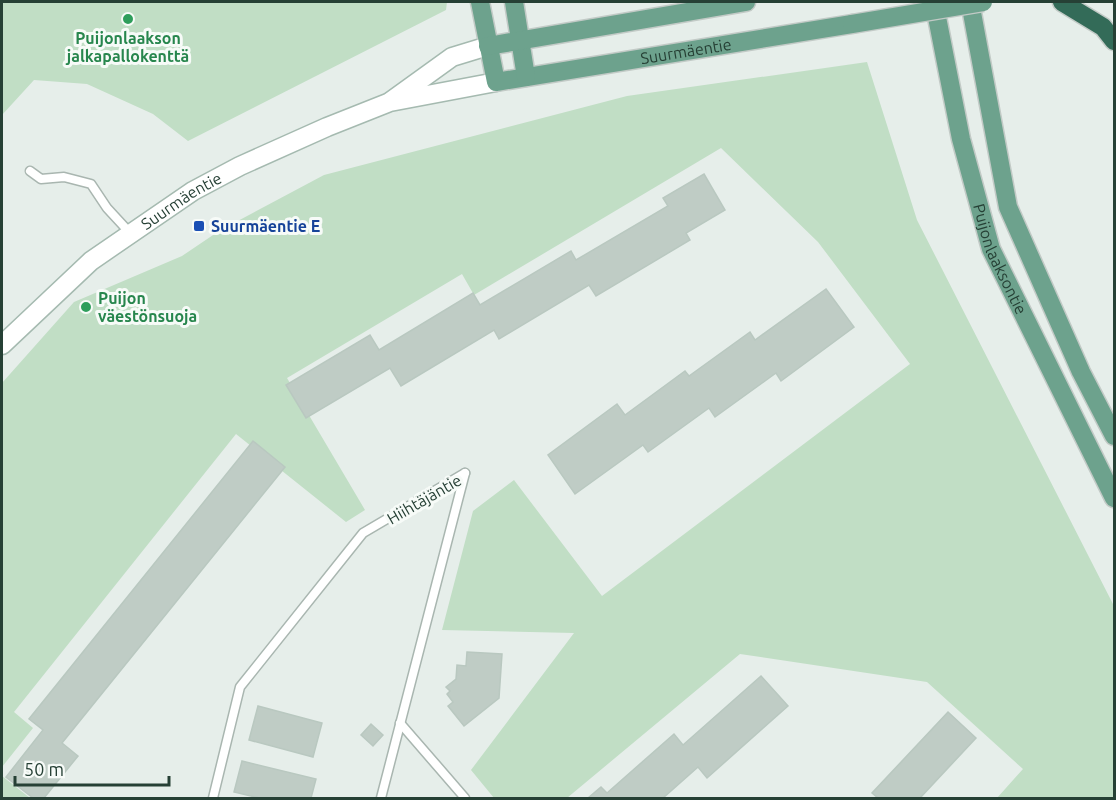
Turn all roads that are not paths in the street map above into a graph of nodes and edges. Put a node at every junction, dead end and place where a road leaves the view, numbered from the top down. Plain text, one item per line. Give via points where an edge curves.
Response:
1 (480, 2) edge
2 (514, 2) edge
3 (746, 2) edge
4 (933, 2) edge
5 (970, 2) edge
6 (982, 2) edge
7 (1062, 2) edge
8 (520, 39) junction
9 (1114, 41) edge
10 (488, 46) junction
11 (526, 77) junction
12 (496, 82) junction
13 (390, 102) junction
14 (30, 171) dead end
15 (131, 234) junction
16 (2, 345) edge
17 (1114, 436) edge
18 (1114, 498) edge
19 (400, 723) junction
20 (213, 798) edge
21 (381, 798) edge
22 (465, 798) edge

1 - 10 main road
2 - 8 main road
3 - 8 main road, Suurmäentie
4 - 18 main road, Puijonlaaksontie via 961,139 991,249
5 - 17 main road, Puijonlaaksontie via 1008,207 1081,372
6 - 11 main road, Suurmäentie, bridge
7 - 9 highway via 1103,27
8 - 10 main road, Suurmäentie
8 - 11 main road
10 - 12 main road
10 - 13 main road, Suurmäentie via 452,57
11 - 12 main road, Suurmäentie
12 - 13 main road, Suurmäentie
13 - 15 main road, Suurmäentie via 240,166 194,191
14 - 15 lane via 41,179 64,177 91,184
15 - 16 main road, Suurmäentie via 91,261
19 - 20 lane, Hiihtäjäntie via 465,473 363,533 240,687
19 - 21 lane, Hiihtäjäntie
19 - 22 lane

